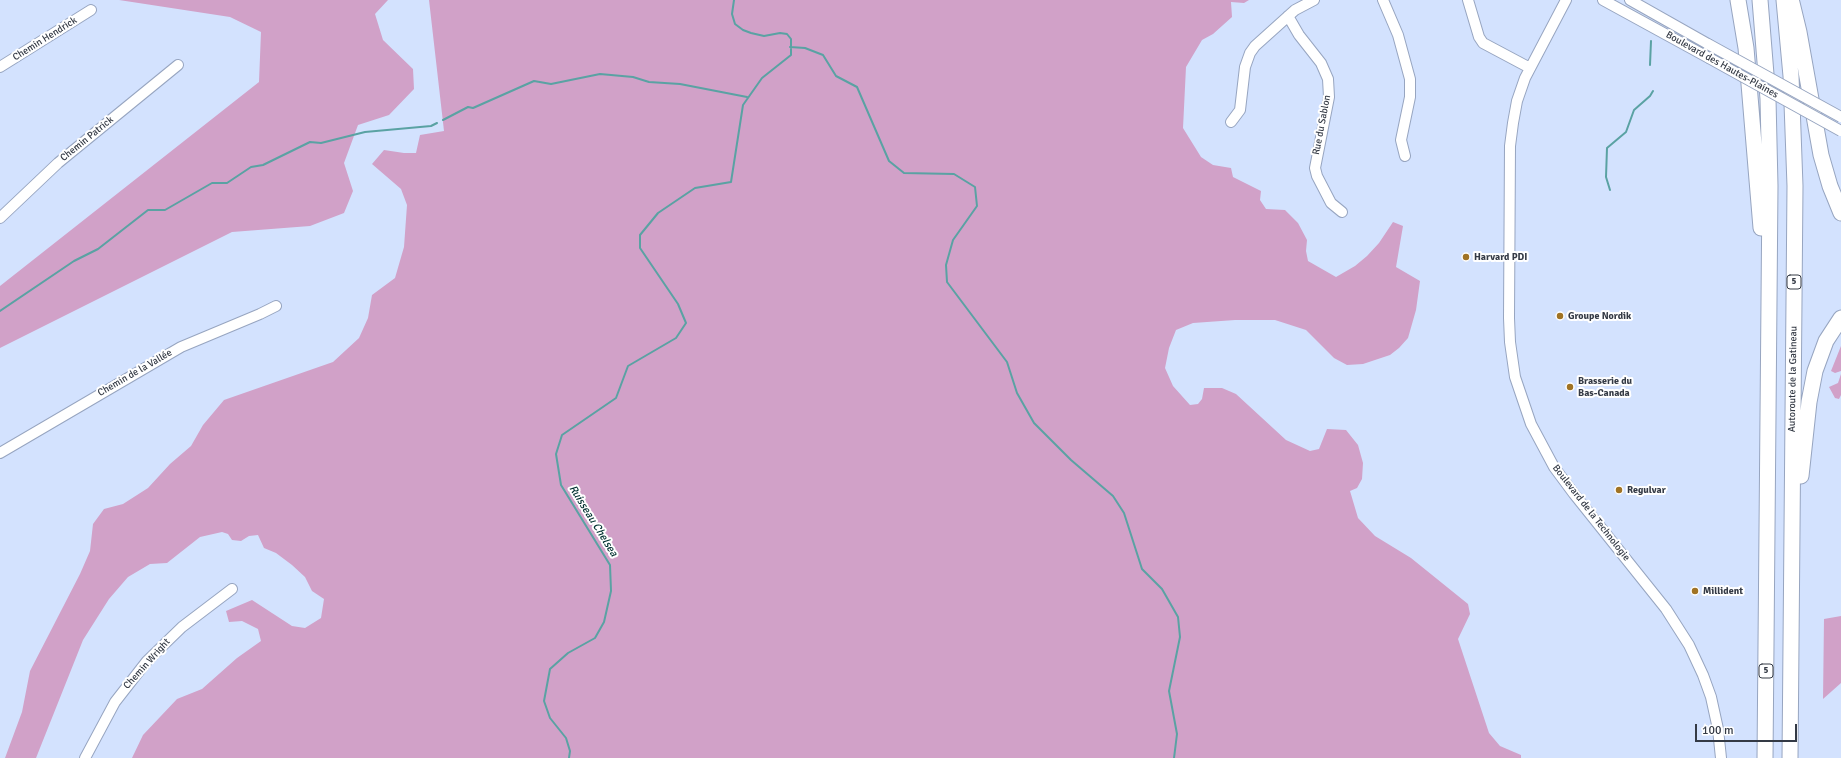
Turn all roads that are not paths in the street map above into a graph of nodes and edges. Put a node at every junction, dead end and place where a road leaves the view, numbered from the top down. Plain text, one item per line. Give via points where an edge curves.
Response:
1 (1314, 0) edge
2 (1383, 0) edge
3 (1468, 0) edge
4 (1566, 0) edge
5 (1603, 0) edge
6 (1630, 0) edge
7 (1738, 0) edge
8 (1760, 0) edge
9 (1784, 0) edge
10 (1792, 0) edge
11 (91, 10) dead end
12 (1288, 16) junction
13 (178, 65) dead end
14 (0, 67) edge
15 (1530, 68) junction
16 (1841, 117) edge
17 (1231, 122) dead end
18 (1841, 131) edge
19 (1405, 156) dead end
20 (1342, 212) dead end
21 (1841, 213) edge
22 (0, 218) edge
23 (276, 306) dead end
24 (1769, 311) junction
25 (1841, 318) edge
26 (0, 453) edge
27 (1791, 564) junction
28 (232, 589) dead end
29 (85, 758) edge
30 (1721, 758) edge
31 (1765, 758) edge
32 (1790, 758) edge

1 - 12 street
2 - 19 street via 1398,36 1410,79 1410,97 1401,140
3 - 15 street via 1483,43
4 - 15 street, Boulevard de la Technologie
5 - 18 street, Boulevard des Hautes-Plaines, bridge
6 - 16 street, Boulevard des Hautes-Plaines, bridge
7 - 24 highway via 1748,64
8 - 24 highway, 5 via 1769,132
9 - 27 highway, Autoroute de la Gatineau / 5 via 1791,76 1795,169
10 - 21 highway via 1821,155
11 - 14 street, Chemin Hendrick
12 - 17 street via 1250,53 1245,67 1242,104
12 - 20 street, Rue du Sablon via 1321,63 1328,78 1329,97 1316,168 1317,176 1331,203
13 - 22 street, Chemin Patrick via 58,163
15 - 30 street, Boulevard de la Technologie via 1517,101 1510,146 1509,331 1518,390 1535,434 1554,468 1684,635 1711,697
23 - 26 street, Chemin de la Vallée via 181,347
24 - 31 highway, 5
25 - 27 highway via 1824,347 1812,386
27 - 32 highway, Autoroute de la Gatineau / 5
28 - 29 street, Chemin Wright via 182,627 147,661 115,702

